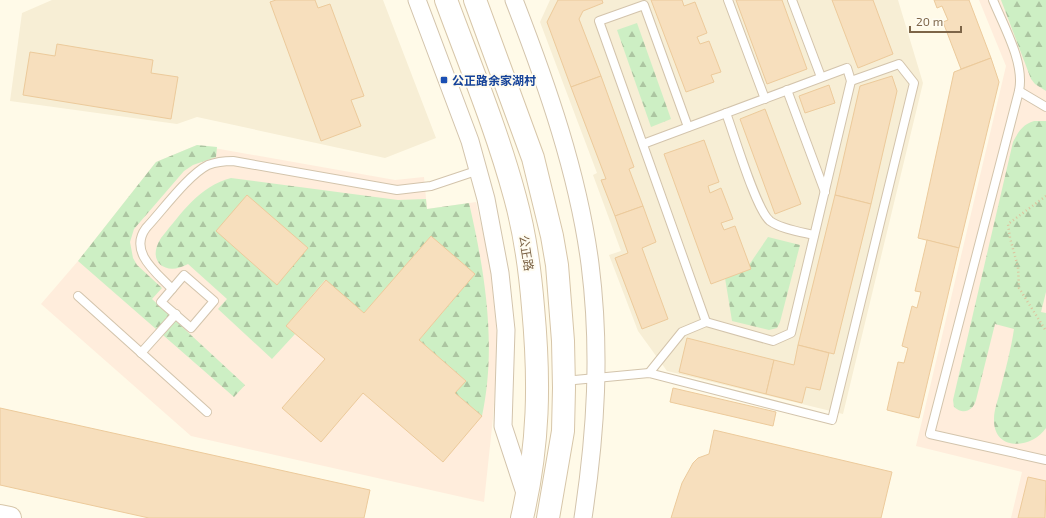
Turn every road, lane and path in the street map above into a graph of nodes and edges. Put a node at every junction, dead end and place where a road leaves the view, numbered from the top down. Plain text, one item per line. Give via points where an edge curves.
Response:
1 (417, 0) edge
2 (446, 0) edge
3 (475, 0) edge
4 (514, 0) edge
5 (728, 0) edge
6 (792, 0) edge
7 (993, 0) edge
8 (821, 77) junction
9 (851, 81) junction
10 (787, 90) junction
11 (1019, 91) junction
12 (765, 98) junction
13 (1046, 107) edge
14 (726, 113) junction
15 (688, 128) junction
16 (643, 144) junction
17 (479, 170) junction
18 (825, 192) junction
19 (1046, 196) edge
20 (814, 235) junction
21 (172, 289) junction
22 (78, 296) dead end
23 (176, 314) junction
24 (706, 322) junction
25 (1046, 331) edge
26 (141, 353) junction
27 (649, 373) junction
28 (596, 378) junction
29 (564, 381) junction
30 (207, 412) dead end
31 (1046, 460) edge
32 (557, 472) junction
33 (525, 508) edge
34 (0, 516) edge
35 (10, 518) edge
36 (548, 518) edge
37 (560, 518) edge
38 (583, 518) edge

1 - 17 street
2 - 33 main road, 公正路 via 505,162 524,236 530,274 538,378 536,441
3 - 29 main road via 531,152 544,199 557,265
4 - 28 street via 556,118 578,200 590,264 595,317
5 - 12 lane
6 - 8 lane
7 - 11 lane via 1019,65
8 - 9 lane via 846,68
8 - 10 lane
9 - 18 lane
9 - 27 lane via 899,64 914,83 832,420
10 - 12 lane
10 - 18 lane
11 - 13 lane
11 - 31 lane via 930,434
12 - 14 lane
14 - 15 lane
14 - 20 lane via 756,198 768,220
15 - 16 lane
15 - 16 lane via 644,5 599,21
16 - 24 lane
17 - 21 lane via 431,186 397,190 233,161 220,161 207,166 193,175 140,237 140,248 144,258
17 - 33 street via 504,303 507,350 502,426
18 - 20 lane
19 - 25 path via 1008,224 1018,267 1019,288
20 - 24 lane via 790,333 772,341
21 - 23 lane via 161,302
21 - 23 lane via 184,275 214,301 191,328
22 - 26 lane
23 - 26 lane
24 - 27 lane via 682,332
26 - 30 lane
27 - 28 lane
28 - 29 lane
28 - 38 street via 596,424
29 - 32 main road via 563,431
32 - 36 main road
32 - 37 main road
34 - 35 main road

